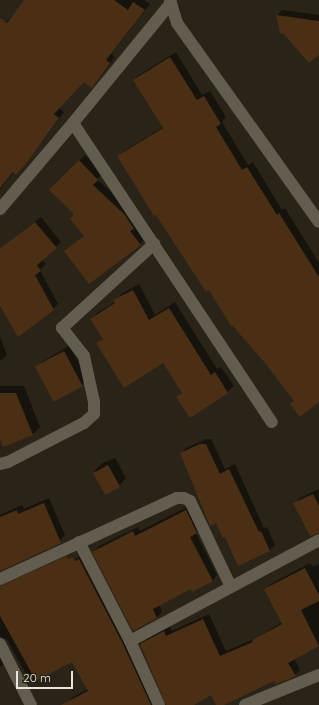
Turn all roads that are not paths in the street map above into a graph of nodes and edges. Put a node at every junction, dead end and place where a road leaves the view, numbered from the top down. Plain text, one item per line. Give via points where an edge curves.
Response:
1 (170, 1) edge
2 (73, 123) junction
3 (0, 209) edge
4 (319, 222) edge
5 (154, 244) junction
6 (272, 422) dead end
7 (0, 464) edge
8 (319, 540) edge
9 (79, 542) junction
10 (0, 579) edge
11 (231, 587) junction
12 (130, 641) junction
13 (0, 644) edge
14 (319, 675) edge
15 (31, 705) edge
16 (159, 705) edge
17 (245, 705) edge

1 - 2 street
1 - 4 street via 177,23
2 - 3 street
2 - 5 street
5 - 6 street
5 - 7 street via 62,328 84,356 94,402 94,414 84,423
8 - 11 street
9 - 10 street
9 - 11 street via 177,498 184,498 190,501
9 - 12 street
11 - 12 street
12 - 16 street
13 - 15 street
14 - 17 street

